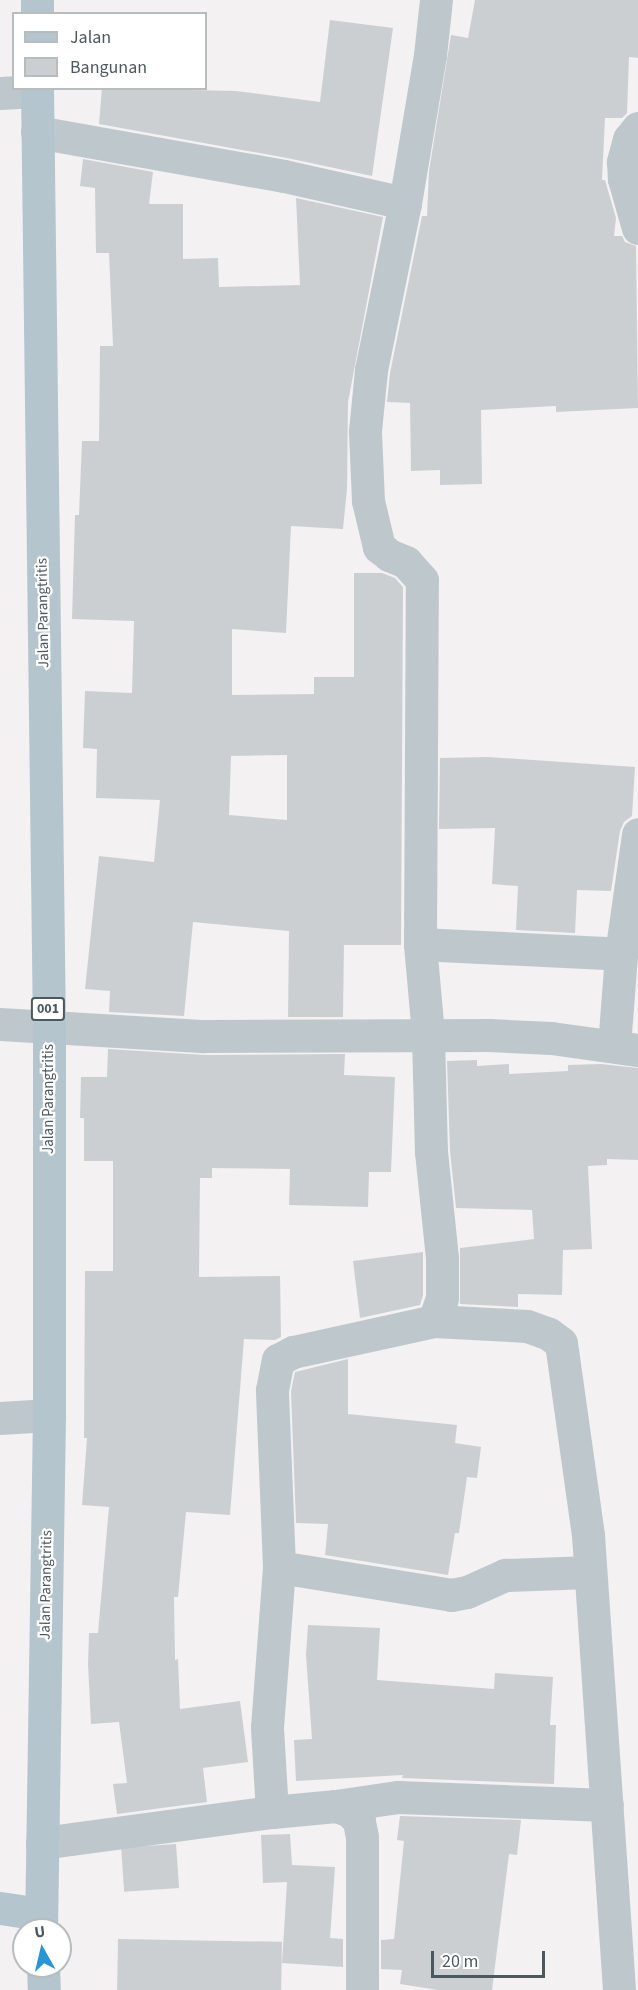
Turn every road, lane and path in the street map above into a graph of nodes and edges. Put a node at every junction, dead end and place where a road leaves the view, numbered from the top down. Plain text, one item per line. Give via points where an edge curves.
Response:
1 (436, 0) edge
2 (37, 90) edge
3 (0, 93) edge
4 (638, 128) edge
5 (38, 132) junction
6 (405, 203) junction
7 (638, 228) edge
8 (638, 834) edge
9 (420, 944) junction
10 (621, 954) junction
11 (0, 1024) edge
12 (49, 1025) junction
13 (428, 1034) junction
14 (626, 1048) edge
15 (434, 1321) junction
16 (48, 1415) junction
17 (0, 1418) edge
18 (279, 1567) junction
19 (590, 1572) junction
20 (607, 1805) junction
21 (336, 1806) junction
22 (272, 1812) junction
23 (42, 1843) junction
24 (0, 1908) edge
25 (29, 1918) edge
26 (41, 1918) edge
27 (362, 1990) edge
28 (619, 1990) edge

1 - 6 street
2 - 3 street
2 - 5 main road, Jalan Parangtritis / 001
4 - 7 street via 629,139 622,162
5 - 6 street
5 - 12 main road, Jalan Parangtritis / 001
6 - 9 street via 371,370 365,431 368,501 379,547 406,562 422,580
8 - 10 street
9 - 10 street
9 - 13 street
10 - 14 street
11 - 12 street
12 - 13 street via 205,1036
12 - 16 main road, Jalan Parangtritis / 001
13 - 14 street via 550,1038
13 - 15 street via 428,1112 442,1269 442,1298
15 - 18 street via 293,1352 278,1360 272,1390
15 - 19 street via 527,1326 561,1343
16 - 17 street
16 - 23 main road, Jalan Parangtritis / 001
18 - 19 street via 451,1595 505,1575
18 - 22 street via 267,1727
19 - 20 street
20 - 21 street via 398,1797
20 - 28 street
21 - 22 street
21 - 27 street via 350,1811 359,1821 362,1838
22 - 23 street
23 - 26 main road, Jalan Parangtritis / 001
24 - 25 main road

